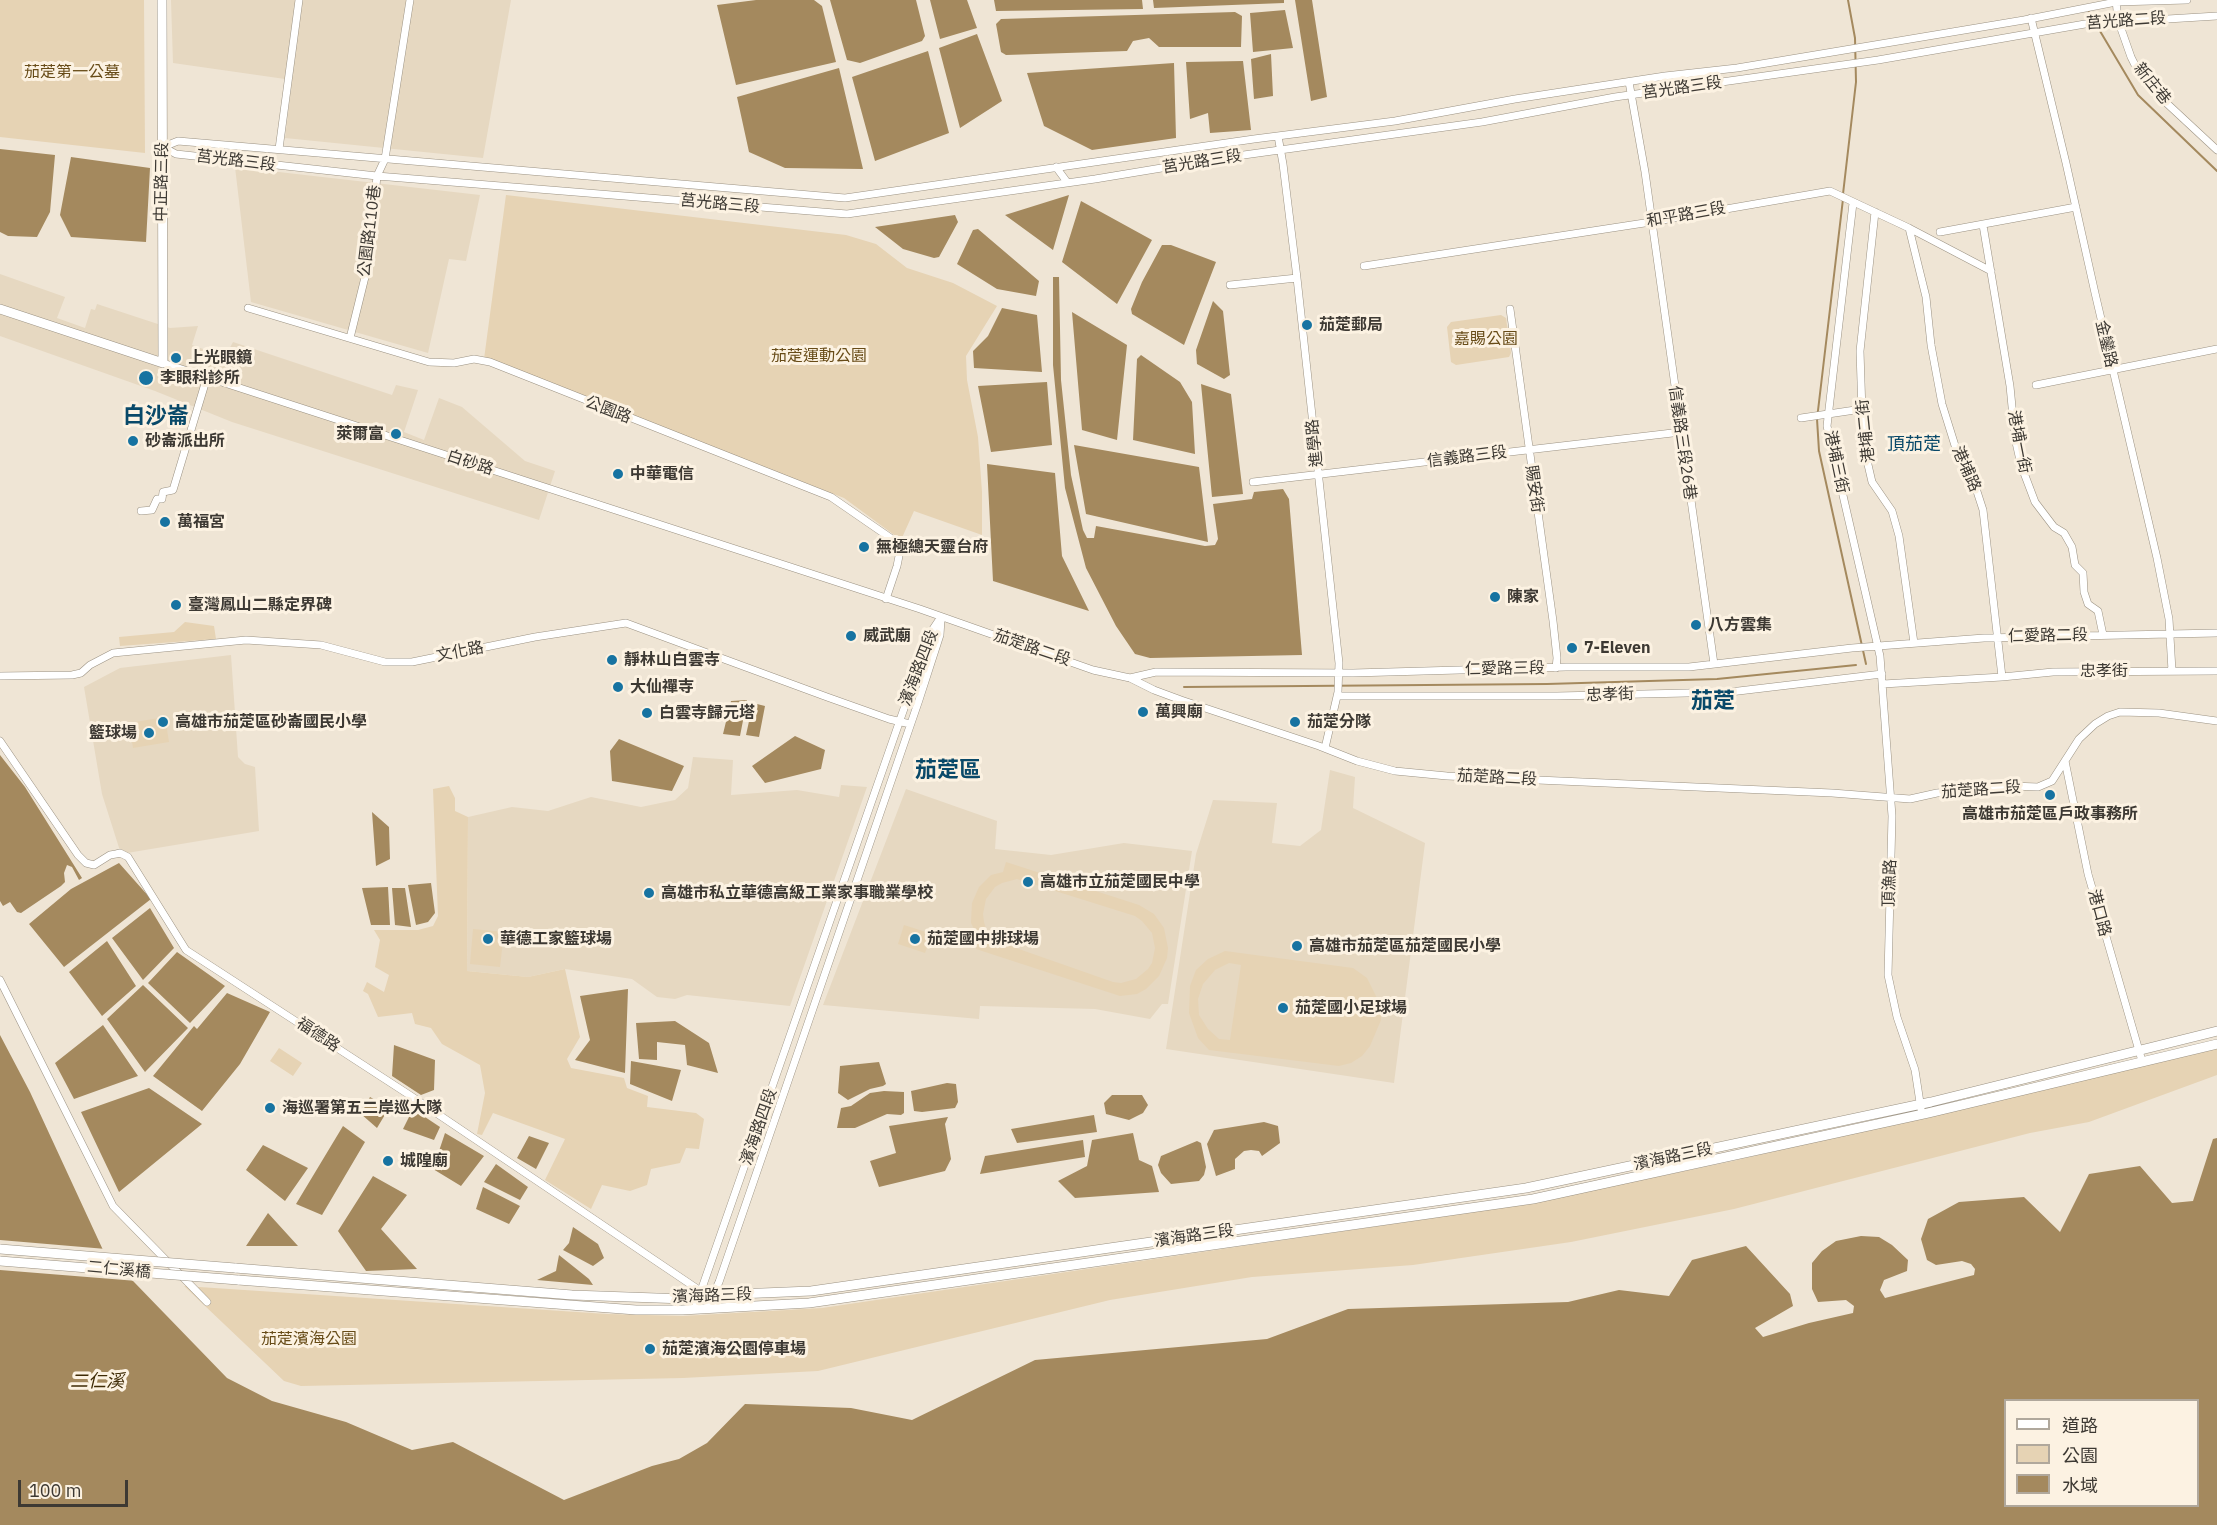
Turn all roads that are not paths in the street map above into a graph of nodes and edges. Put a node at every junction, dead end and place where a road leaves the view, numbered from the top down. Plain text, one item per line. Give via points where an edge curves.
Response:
1 (162, 0) edge
2 (300, 0) edge
3 (410, 0) edge
4 (2187, 0) edge
5 (2116, 1) edge
6 (2217, 16) edge
7 (2031, 18) junction
8 (2118, 20) junction
9 (2035, 33) junction
10 (1629, 82) junction
11 (1631, 95) junction
12 (1278, 136) junction
13 (163, 147) junction
14 (279, 149) junction
15 (1281, 150) junction
16 (2217, 150) edge
17 (384, 159) junction
18 (1056, 167) junction
19 (377, 176) junction
20 (1067, 182) junction
21 (1853, 203) junction
22 (2076, 207) junction
23 (1875, 212) junction
24 (1652, 222) junction
25 (1983, 225) junction
26 (1909, 228) junction
27 (1940, 232) dead end
28 (1364, 266) dead end
29 (1991, 271) junction
30 (1297, 278) junction
31 (1230, 285) dead end
32 (248, 308) dead end
33 (0, 309) edge
34 (1510, 309) dead end
35 (350, 338) junction
36 (2217, 349) edge
37 (163, 363) junction
38 (2112, 369) junction
39 (207, 377) junction
40 (2036, 385) dead end
41 (1862, 409) junction
42 (1828, 415) junction
43 (1801, 418) dead end
44 (1681, 432) junction
45 (1528, 450) junction
46 (1318, 474) junction
47 (1253, 482) dead end
48 (141, 511) dead end
49 (886, 599) junction
50 (941, 617) junction
51 (2217, 633) edge
52 (2170, 634) junction
53 (2103, 635) junction
54 (1997, 637) junction
55 (1914, 643) junction
56 (1879, 647) junction
57 (1714, 664) junction
58 (1556, 668) junction
59 (2172, 671) junction
60 (2217, 671) edge
61 (1882, 674) junction
62 (0, 676) edge
63 (1339, 676) junction
64 (2002, 677) junction
65 (1130, 678) junction
66 (1883, 684) junction
67 (1338, 694) junction
68 (900, 720) junction
69 (2217, 721) edge
70 (910, 724) junction
71 (0, 741) edge
72 (1325, 748) junction
73 (2065, 761) junction
74 (1891, 798) junction
75 (0, 980) edge
76 (2217, 1031) edge
77 (2217, 1044) edge
78 (2139, 1051) junction
79 (2142, 1061) junction
80 (1920, 1104) junction
81 (1922, 1114) junction
82 (1143, 1243) junction
83 (0, 1249) edge
84 (1145, 1254) junction
85 (0, 1261) edge
86 (235, 1268) joint
87 (238, 1280) joint
88 (701, 1294) junction
89 (713, 1295) junction
90 (207, 1302) dead end
91 (695, 1308) junction
92 (707, 1308) junction

1 - 13 main road, 中正路三段
2 - 14 street
3 - 17 street, 公園路110巷
4 - 5 street, 莒光路二段
5 - 7 street, 莒光路二段
5 - 8 street, 新庄巷
6 - 8 street, 莒光路二段
7 - 9 street, 金鑾路
7 - 10 street, 莒光路三段 via 1737,68
8 - 9 street, 莒光路二段
8 - 16 street, 新庄巷 via 2139,73
9 - 11 street, 莒光路三段
9 - 22 street, 金鑾路
10 - 11 street, 信義路三段26巷
10 - 12 street, 莒光路三段
11 - 15 street, 莒光路三段 via 1482,122
11 - 24 street, 信義路三段26巷
12 - 15 street, 進學路
12 - 18 street, 莒光路三段
13 - 14 street, 莒光路三段 via 178,141
13 - 19 street, 莒光路三段 via 177,154
13 - 37 main road, 中正路三段
14 - 17 street, 莒光路三段
15 - 20 street, 莒光路三段
15 - 30 street, 進學路
17 - 18 street, 莒光路三段 via 845,198
17 - 19 street, 公園路110巷
18 - 20 street
19 - 20 street, 莒光路三段 via 847,214
19 - 35 street, 公園路110巷 via 368,266
21 - 23 street, 和平路三段
21 - 24 street, 和平路三段 via 1830,191
21 - 42 street, 港埔三街
22 - 25 street
22 - 38 street, 金鑾路
23 - 26 street, 和平路三段
23 - 41 street, 港埔二街 via 1860,351
24 - 28 street, 和平路三段
24 - 44 street, 信義路三段26巷
25 - 27 street
25 - 29 street, 港埔一街
26 - 29 street, 和平路三段
26 - 54 street, 港埔路 via 1926,297 1942,404 1957,452 1972,476 1983,510
29 - 53 street, 港埔一街 via 2021,465 2035,502 2072,547 2076,565 2083,573 2088,604 2098,611
30 - 31 street
30 - 46 street, 進學路
32 - 35 street, 公園路
33 - 37 main road, 白砂路
34 - 45 street, 賜安街
35 - 49 street, 公園路 via 429,362 490,362 831,497 892,539 897,547 897,566
36 - 38 street
37 - 39 street, 白砂路
38 - 40 street
38 - 52 street, 金鑾路 via 2157,558
39 - 48 street via 173,490 163,492 152,510
39 - 49 street, 白砂路
41 - 42 street
41 - 55 street, 港埔二街 via 1863,443 1872,482 1892,511 1900,543
42 - 43 street
42 - 56 street, 港埔三街 via 1827,426
44 - 45 street, 信義路三段
44 - 57 street, 信義路三段26巷
45 - 46 street, 信義路三段
45 - 58 street, 賜安街
46 - 47 street, 信義路三段
46 - 63 street, 進學路
49 - 50 street, 白砂路
50 - 65 street, 茄萣路二段 via 1093,670
50 - 68 street, 濱海路四段 via 931,632
50 - 70 street, 濱海路四段 via 940,635
51 - 52 street, 仁愛路二段
52 - 53 street, 仁愛路二段
52 - 59 street, 金鑾路
53 - 54 street, 仁愛路二段
54 - 55 street, 仁愛路二段
54 - 64 street, 港埔路
55 - 56 street, 仁愛路二段
56 - 57 street, 仁愛路三段
56 - 61 street, 頂漁路
57 - 58 street, 仁愛路三段
58 - 63 street, 仁愛路三段
59 - 60 street, 忠孝街
59 - 64 street, 忠孝街 via 2053,672
61 - 66 street, 頂漁路
61 - 67 street, 忠孝街 via 1730,692 1557,696
62 - 68 street, 文化路 via 72,675 113,653 246,640 321,645 385,663 412,662 626,623 837,701
63 - 65 street, 仁愛路三段 via 1160,672
63 - 67 street, 進學路
64 - 66 street, 忠孝街
65 - 72 street, 茄萣路二段
66 - 74 street, 頂漁路
67 - 72 street, 進學路
68 - 70 street, 文化路
68 - 88 street, 濱海路四段
69 - 73 street, 茄萣路二段 via 2120,712 2095,724
70 - 89 street, 濱海路四段
71 - 88 street, 福德路 via 86,863 94,865 120,853 128,857 186,950 411,1096
72 - 74 street, 茄萣路二段 via 1395,771 1447,776
73 - 74 street, 茄萣路二段 via 2052,781 2038,787
73 - 78 street, 港口路 via 2088,874
74 - 80 street, 頂漁路 via 1888,975 1915,1070
75 - 90 street via 114,1206
76 - 78 main road, 濱海路三段
77 - 79 main road, 濱海路三段
78 - 79 street, 港口路
78 - 80 main road, 濱海路三段
79 - 81 main road, 濱海路三段
80 - 81 street, 頂漁路
80 - 82 main road, 濱海路三段 via 1526,1188
81 - 84 main road, 濱海路三段 via 1533,1199
82 - 84 main road
82 - 89 main road, 濱海路三段 via 811,1291
83 - 86 main road, 二仁溪橋, bridge
84 - 92 main road, 濱海路三段 via 809,1303
85 - 87 main road, 二仁溪橋, bridge
86 - 88 main road, 濱海路三段 via 572,1295 685,1299
87 - 91 main road, 濱海路三段 via 636,1310
88 - 89 main road, 濱海路三段
88 - 91 street, 濱海路四段
89 - 92 street, 濱海路四段
91 - 92 main road, 濱海路三段

